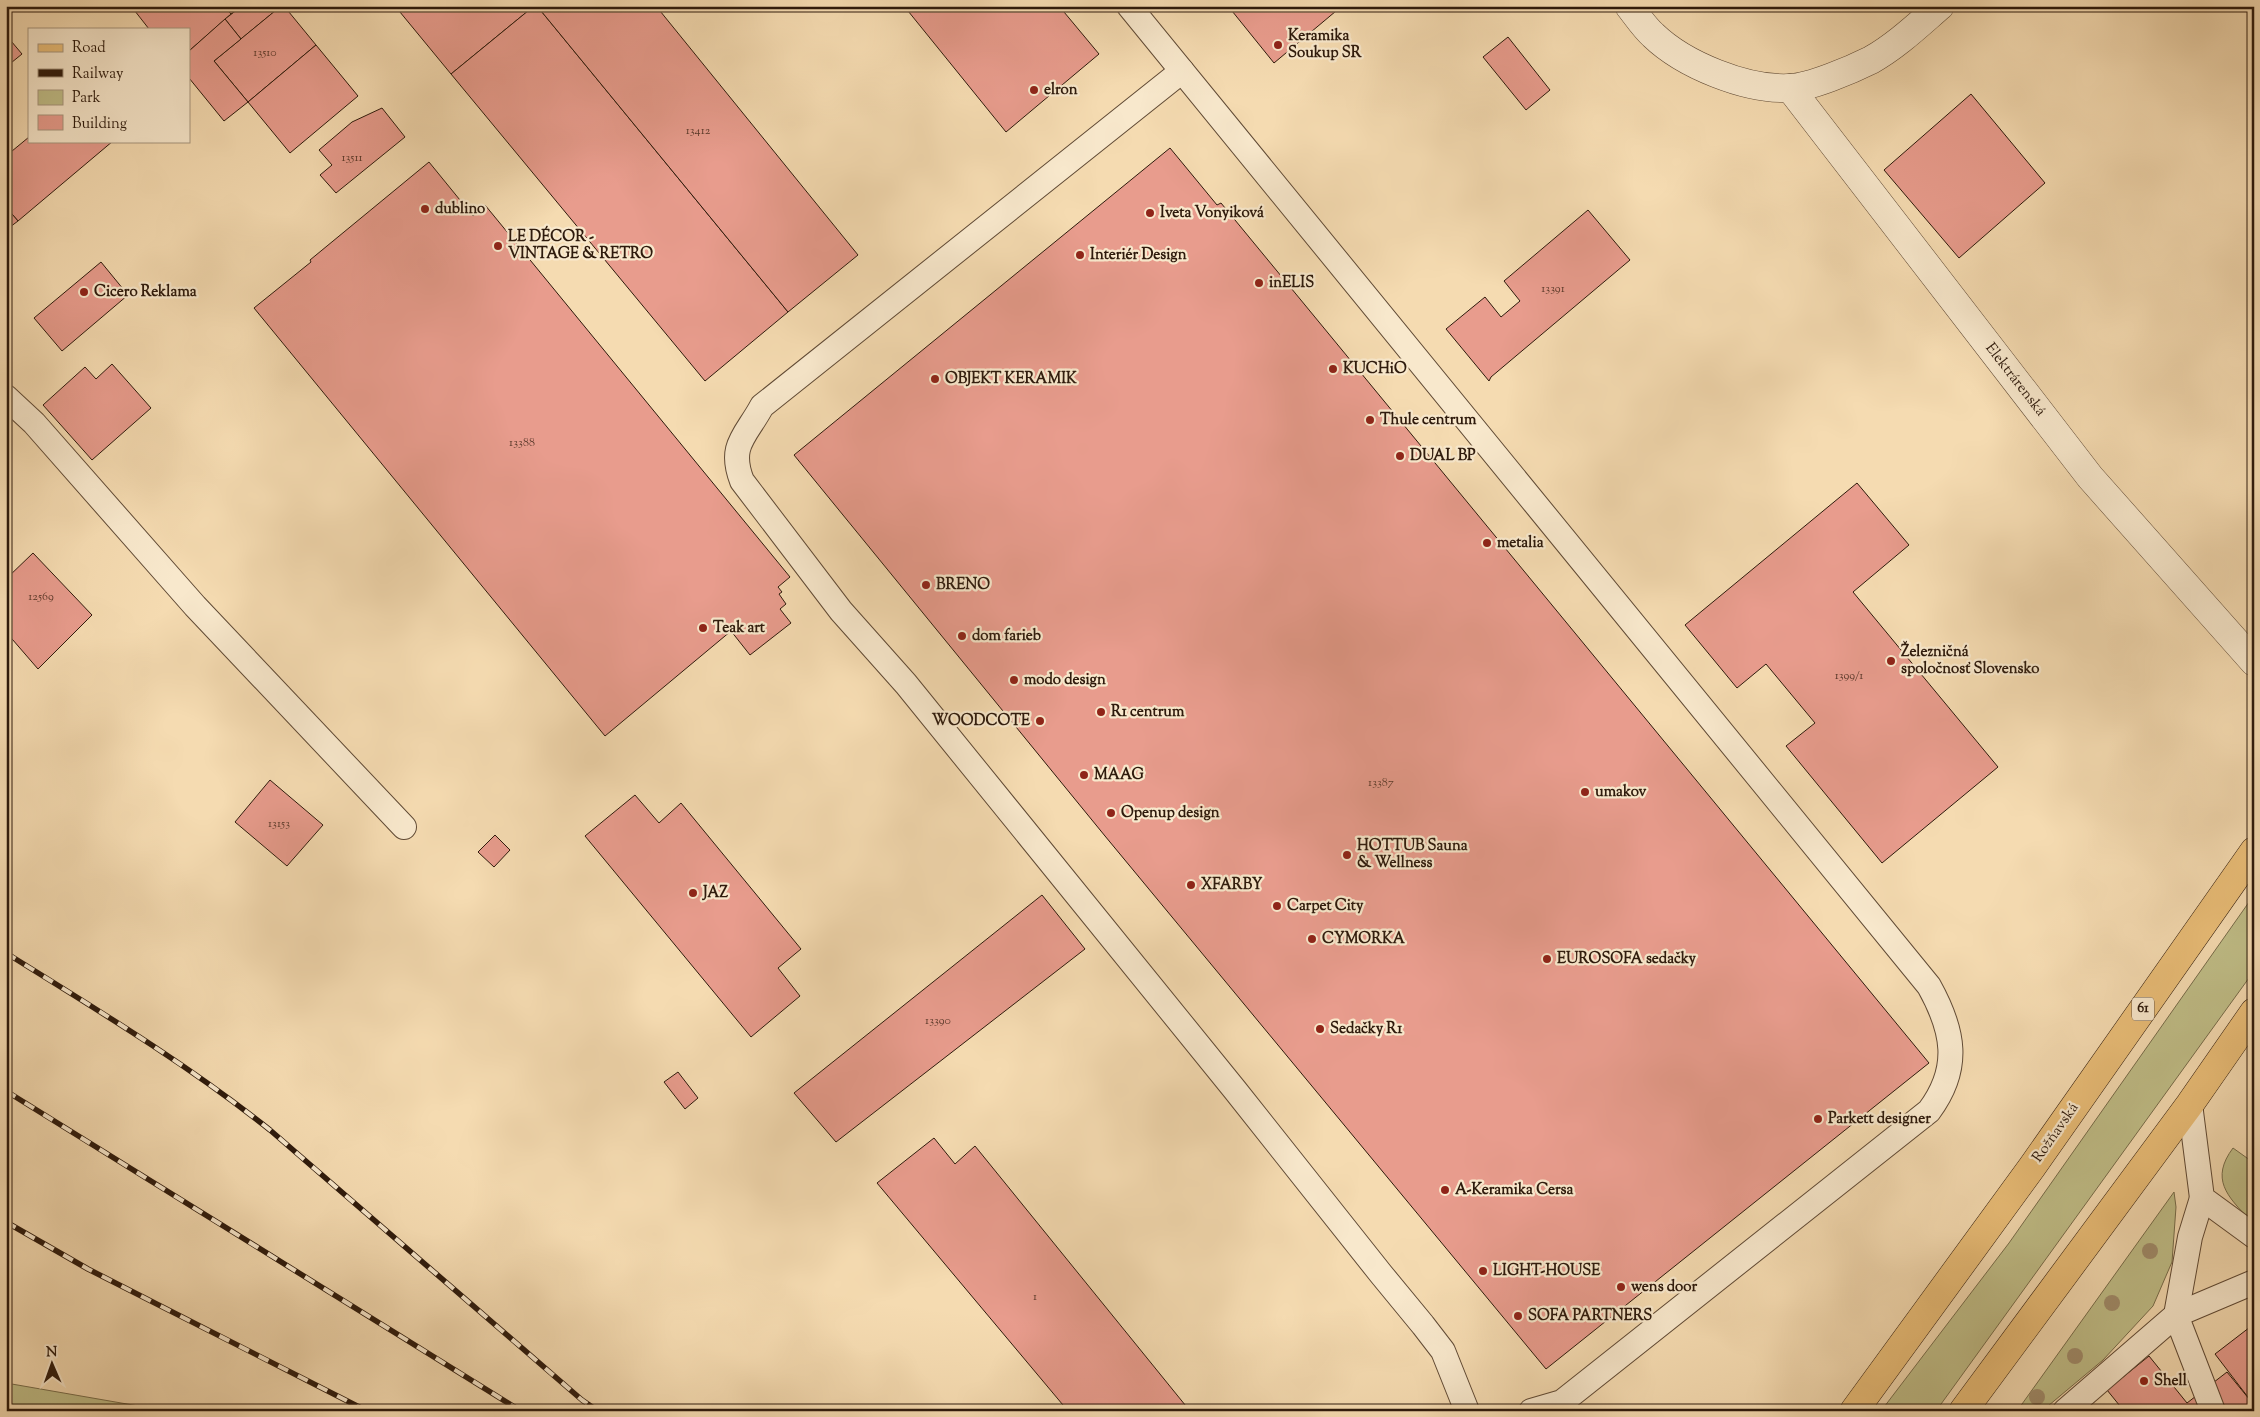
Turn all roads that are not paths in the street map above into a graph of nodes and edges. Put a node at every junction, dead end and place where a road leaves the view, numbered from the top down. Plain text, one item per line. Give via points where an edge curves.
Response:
1 (1130, 6) edge
2 (1629, 6) edge
3 (1940, 6) edge
4 (1182, 71) junction
5 (1790, 88) junction
6 (6, 398) edge
7 (2254, 662) edge
8 (404, 827) dead end
9 (2254, 851) edge
10 (2254, 1012) edge
11 (2190, 1104) junction
12 (2202, 1198) junction
13 (2254, 1236) edge
14 (2254, 1282) edge
15 (2176, 1315) junction
16 (1467, 1411) edge
17 (1531, 1411) edge
18 (1854, 1411) edge
19 (1963, 1411) edge
20 (2065, 1411) edge
21 (2213, 1411) edge

1 - 4 lane
2 - 5 street via 1653,36 1682,57 1749,84
3 - 5 street via 1872,59 1844,73
4 - 16 lane via 762,406 739,443 736,466 742,481 840,610 906,684 1424,1324 1443,1351
4 - 17 lane via 1923,978 1944,1012 1951,1042 1949,1073 1942,1094 1929,1111 1562,1402
5 - 7 street, Elektrárenská via 2090,477
6 - 8 lane via 34,423 195,606
9 - 18 main road, Rožňavská / 61 via 2032,1167
10 - 11 main road
11 - 12 lane
11 - 19 main road
12 - 13 lane
12 - 15 lane via 2190,1237
14 - 15 lane
15 - 20 lane
15 - 21 lane

